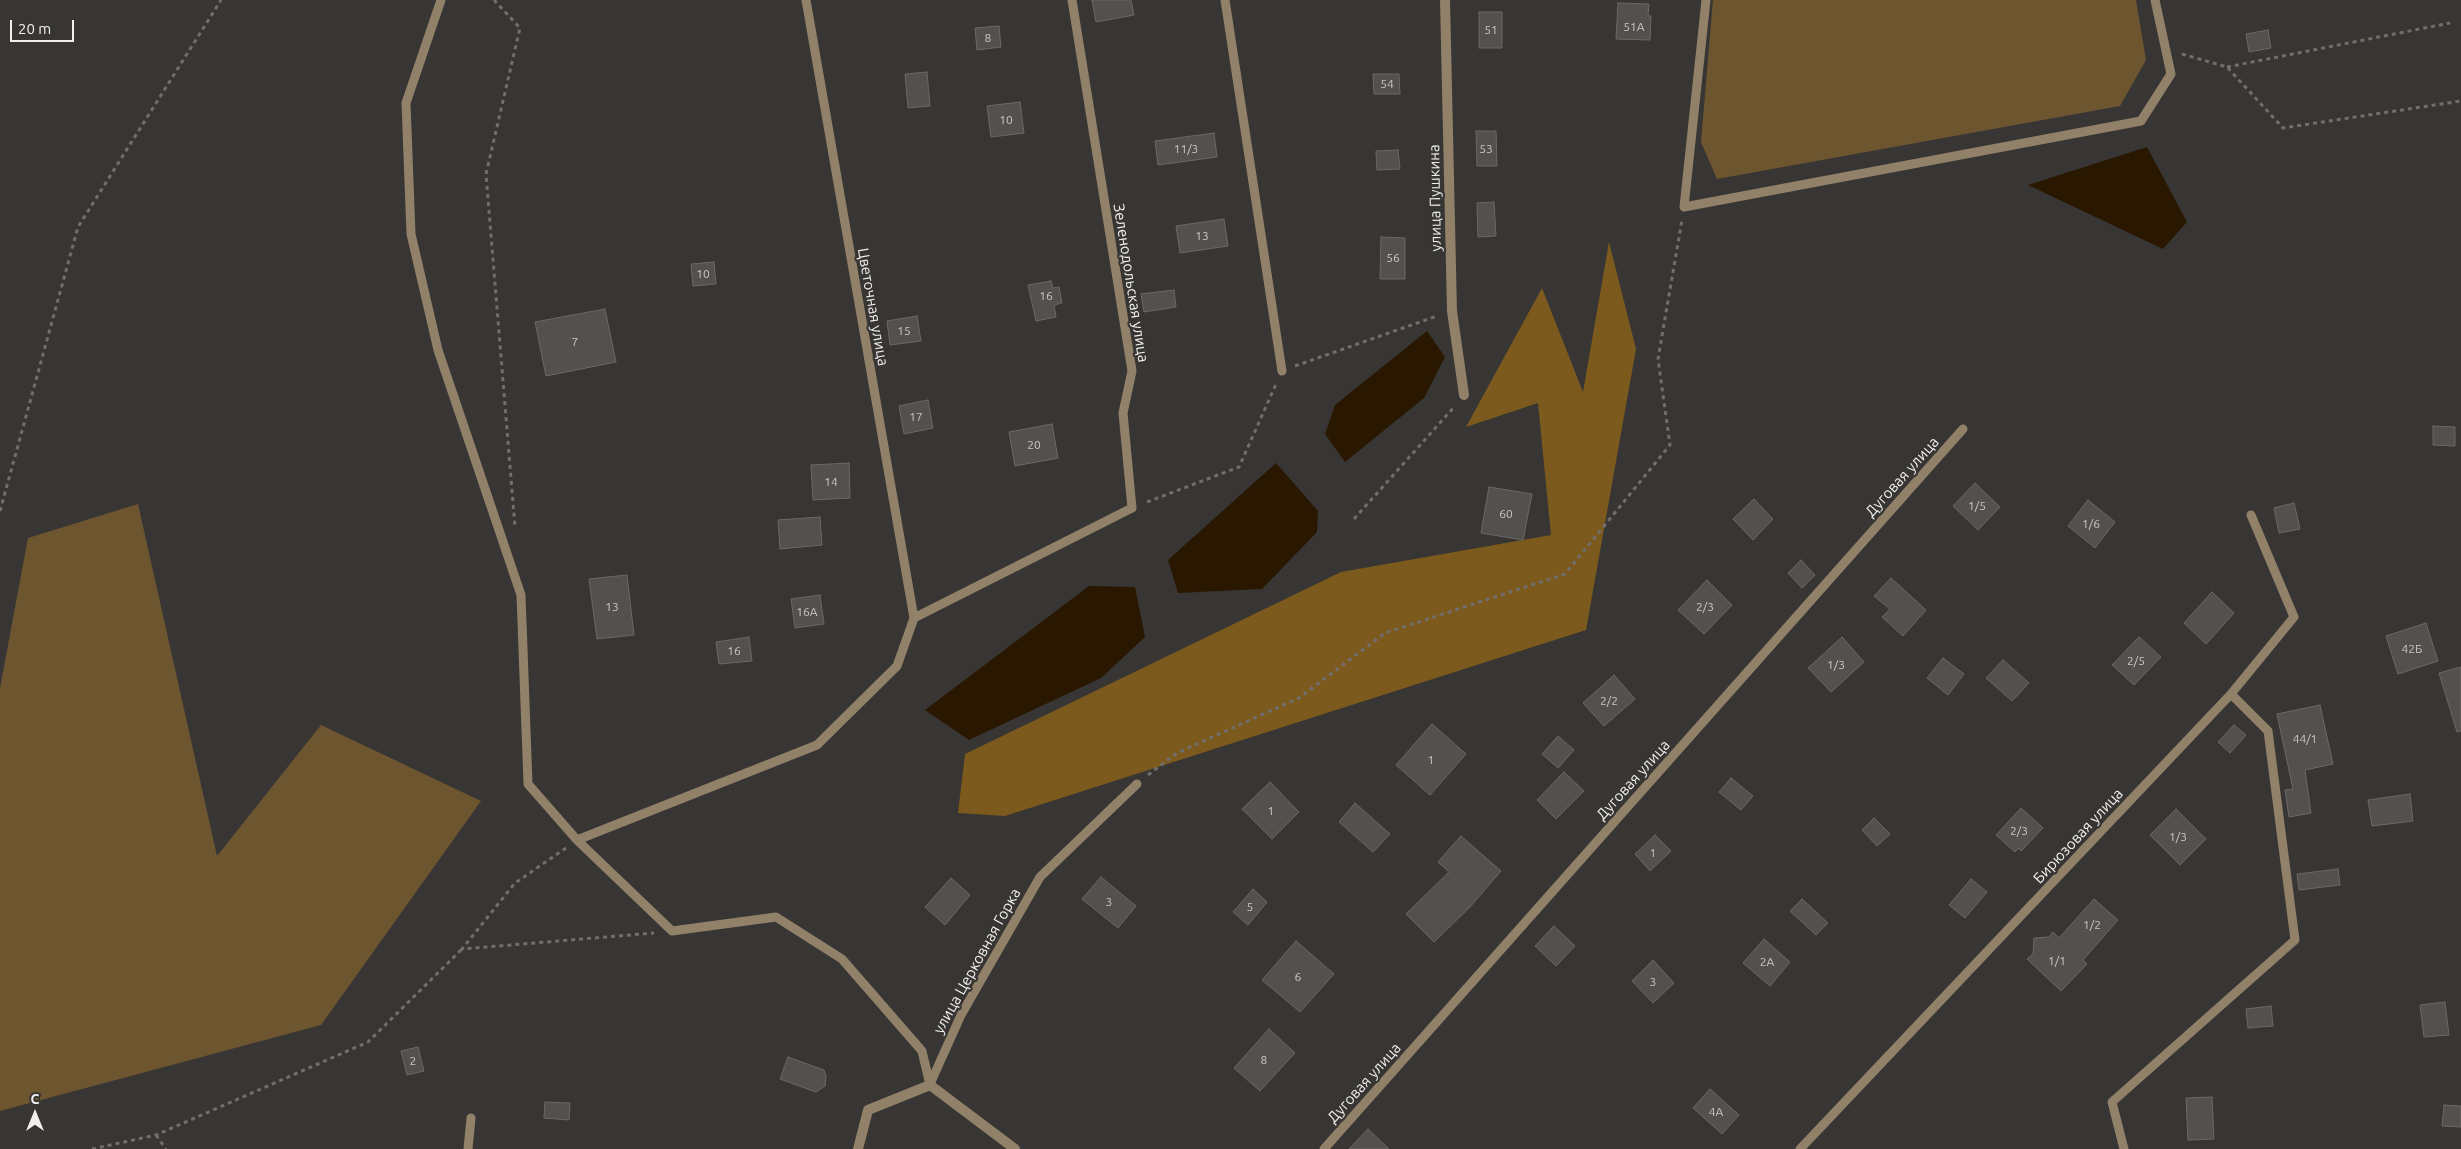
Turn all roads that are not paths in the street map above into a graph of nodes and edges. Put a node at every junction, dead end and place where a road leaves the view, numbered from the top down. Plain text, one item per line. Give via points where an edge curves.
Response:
1 (442, 0) edge
2 (806, 0) edge
3 (1072, 0) edge
4 (1225, 0) edge
5 (1445, 0) edge
6 (1706, 0) edge
7 (2155, 0) edge
8 (1282, 371) road end
9 (1464, 395) road end
10 (1963, 429) dead end
11 (2251, 515) dead end
12 (914, 618) junction
13 (2231, 694) junction
14 (1137, 784) road end
15 (577, 840) junction
16 (930, 1084) junction
17 (471, 1118) dead end
18 (468, 1149) edge
19 (858, 1149) edge
20 (1015, 1149) edge
21 (1324, 1149) edge
22 (1800, 1149) edge
23 (2124, 1149) edge

1 - 15 lane via 406,103 411,234 438,350 521,595 528,784
2 - 12 lane, Цветочная улица
3 - 12 lane, Зеленодольская улица via 1132,371 1123,414 1132,508
4 - 8 lane
5 - 9 street, улица Пушкина via 1452,311
6 - 7 lane via 1684,207 2141,121 2171,74
10 - 21 lane, Дуговая улица
11 - 13 lane, Бирюзовая улица via 2294,617
12 - 15 lane via 897,666 816,745
13 - 22 lane, Бирюзовая улица
13 - 23 lane via 2268,731 2295,940 2112,1102
14 - 16 lane, улица Церковная Горка via 1040,877 961,1015
15 - 16 lane via 672,932 776,917 842,959 922,1051
16 - 19 street via 868,1110
16 - 20 street
17 - 18 lane

